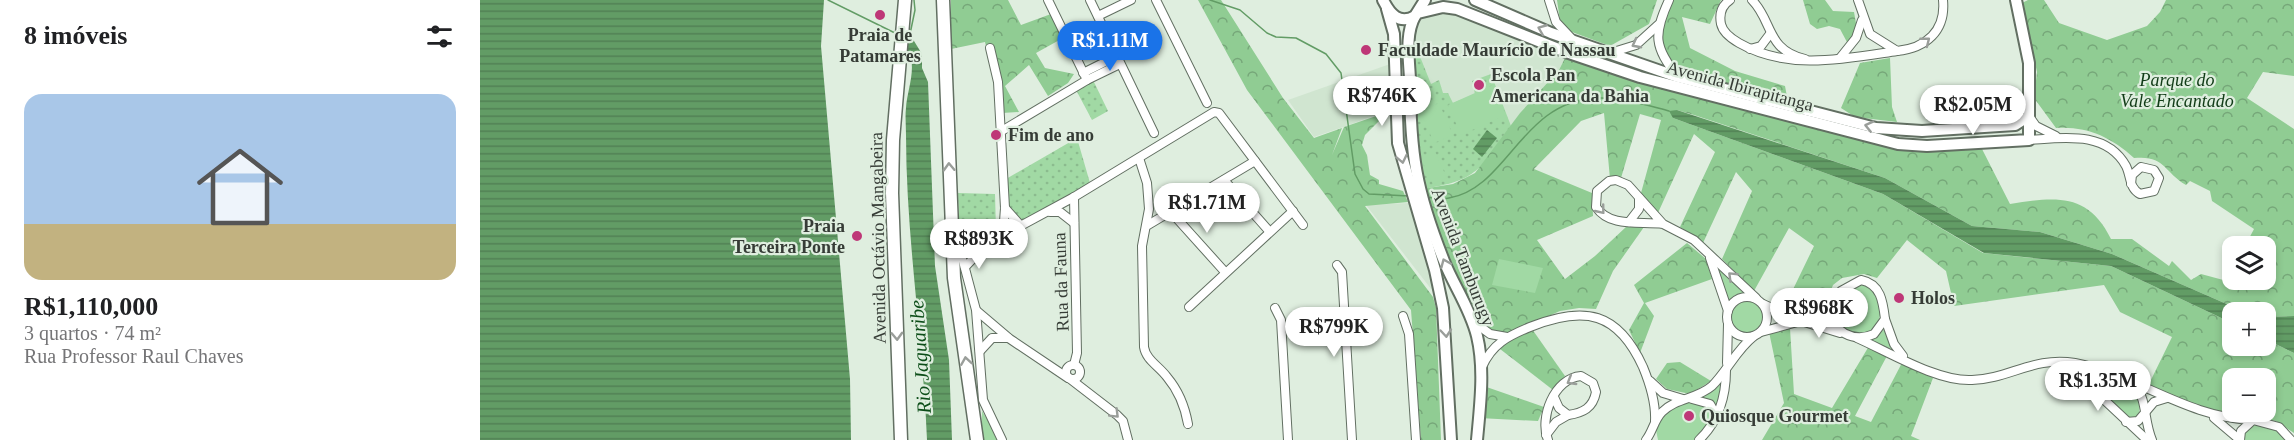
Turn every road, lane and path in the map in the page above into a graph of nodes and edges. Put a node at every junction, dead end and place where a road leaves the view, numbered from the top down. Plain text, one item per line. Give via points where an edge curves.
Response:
1 (904, 0) edge
2 (943, 0) edge
3 (1048, 0) edge
4 (1090, 0) edge
5 (1131, 0) edge
6 (1156, 0) edge
7 (1425, 0) edge
8 (1475, 0) edge
9 (1550, 0) edge
10 (1669, 0) edge
11 (1730, 0) edge
12 (1752, 0) edge
13 (1858, 0) edge
14 (1943, 0) edge
15 (2016, 0) edge
16 (1385, 5) edge
17 (1417, 14) junction
18 (1098, 16) junction
19 (1863, 19) junction
20 (1659, 24) junction
21 (1770, 34) junction
22 (1573, 40) junction
23 (990, 48) dead end
24 (1749, 49) junction
25 (1897, 51) junction
26 (1608, 53) junction
27 (1839, 58) junction
28 (1118, 60) junction
29 (1813, 60) junction
30 (1085, 76) junction
31 (1677, 82) junction
32 (1207, 103) dead end
33 (999, 116) junction
34 (2029, 116) junction
35 (1014, 123) junction
36 (1975, 126) junction
37 (1991, 126) junction
38 (1000, 132) junction
39 (1154, 133) dead end
40 (2056, 136) junction
41 (2029, 140) junction
42 (1992, 142) junction
43 (1977, 143) junction
44 (1139, 158) junction
45 (2121, 159) junction
46 (1255, 161) junction
47 (2146, 166) junction
48 (1224, 180) junction
49 (2131, 184) junction
50 (1414, 188) junction
51 (1074, 197) junction
52 (1639, 198) junction
53 (1005, 208) junction
54 (1293, 211) junction
55 (1048, 212) junction
56 (1171, 212) junction
57 (1422, 214) junction
58 (1629, 222) junction
59 (1074, 224) junction
60 (1662, 224) junction
61 (1148, 225) junction
62 (1303, 225) dead end
63 (1022, 226) junction
64 (1269, 231) junction
65 (1003, 235) junction
66 (952, 242) junction
67 (1708, 254) junction
68 (1336, 265) dead end
69 (965, 267) junction
70 (1225, 272) junction
71 (1759, 301) junction
72 (1465, 303) junction
73 (1831, 304) junction
74 (1188, 307) dead end
75 (1275, 308) dead end
76 (1443, 308) junction
77 (976, 310) junction
78 (1728, 311) junction
79 (1403, 316) dead end
80 (1885, 319) junction
81 (1473, 321) junction
82 (1801, 321) junction
83 (1728, 322) junction
84 (1756, 334) junction
85 (1844, 334) junction
86 (1507, 337) junction
87 (1857, 338) junction
88 (1010, 339) junction
89 (980, 351) junction
90 (1906, 359) junction
91 (2064, 362) junction
92 (1048, 365) junction
93 (1071, 366) junction
94 (1726, 368) junction
95 (1480, 372) junction
96 (2116, 377) junction
97 (1069, 378) junction
98 (1648, 378) junction
99 (2136, 386) junction
100 (2101, 396) junction
101 (1554, 397) junction
102 (2167, 398) junction
103 (1686, 399) junction
104 (2145, 414) junction
105 (1568, 415) junction
106 (2210, 416) junction
107 (2222, 417) edge
108 (1714, 420) junction
109 (2126, 422) junction
110 (2251, 422) edge
111 (2260, 422) edge
112 (1188, 424) dead end
113 (1654, 424) junction
114 (1547, 437) edge
115 (901, 440) edge
116 (976, 440) edge
117 (1002, 440) edge
118 (1128, 440) edge
119 (1288, 440) edge
120 (1352, 440) edge
121 (1416, 440) edge
122 (1451, 440) edge
123 (1477, 440) edge
124 (1646, 440) edge
125 (1655, 440) edge
126 (1699, 440) edge
127 (2147, 440) edge
128 (2152, 440) edge
129 (2240, 440) edge
130 (2290, 440) edge

1 -> 115 main road, Avenida Octávio Mangabeira via 892,193
66 -> 2 main road
3 - 30 street
4 - 18 street
5 - 18 street
6 - 32 street
7 - 17 main road, Avenida Tamburugy
22 -> 8 main road, Avenida Ibirapitanga
9 - 22 street via 1556,22
10 - 20 street
11 - 24 street via 1720,14 1722,29
12 - 21 street
13 - 19 street
25 -> 14 street via 1917,47 1932,38 1942,22
15 - 34 main road via 2029,63
16 - 17 main road via 1400,19
16 -> 50 main road, Avenida Tamburugy via 1395,46 1397,130
17 - 31 main road, Avenida Ibirapitanga via 1443,7 1457,9 1566,52
17 - 50 main road, Avenida Tamburugy via 1409,41
18 - 28 street
19 - 25 street via 1875,39
19 - 27 street via 1856,38
20 -> 26 street via 1636,45
20 - 31 street via 1661,54
21 - 24 street via 1761,46
21 - 29 street via 1793,55
22 - 26 main road, Avenida Ibirapitanga
23 - 33 street via 998,82
24 - 29 street via 1782,60
25 - 27 street
26 - 31 main road, Avenida Ibirapitanga
27 - 29 street
28 - 30 street
28 - 39 street
30 - 35 street
36 -> 31 main road, Avenida Ibirapitanga via 1888,130
31 - 43 main road, Avenida Ibirapitanga via 1898,144
33 - 35 street
33 - 38 street
34 - 37 main road, Avenida Ibirapitanga via 2019,124
34 - 40 street, Avenida Ibirapitanga via 2036,126
34 - 41 main road
35 - 38 street
36 - 37 main road, Avenida Ibirapitanga
36 - 43 main road via 1981,134
37 - 42 main road via 1987,135
38 - 53 street
40 - 41 street, Avenida Ibirapitanga
40 - 45 street, Avenida Ibirapitanga via 2089,140
41 - 42 main road, Avenida Ibirapitanga
42 - 43 main road, Avenida Ibirapitanga
44 - 46 street via 1214,112
44 - 51 street
44 - 61 street via 1149,196
45 - 47 street, Avenida Ibirapitanga
45 - 49 street
46 - 48 street
46 - 54 street
47 - 49 street via 2134,171
47 - 49 street via 2159,178 2154,191 2140,194
48 - 56 street
48 - 64 street
50 - 57 main road, Avenida Tamburugy
51 - 55 street
51 - 59 street, Rua da Fauna
52 - 58 street via 1639,209
52 -> 58 street via 1628,185 1616,180 1604,183 1597,191 1594,202 1603,216
52 - 60 street
53 - 63 street
53 - 65 street
54 - 62 street
54 - 64 street
55 - 59 street via 1060,212
55 - 63 street
56 - 61 street
56 - 70 street
72 -> 57 main road, Avenida Tamburugy
57 - 76 main road, Avenida Tamburugy
58 - 60 street
59 - 93 street, Rua da Fauna via 1077,353
60 - 67 street via 1688,236
61 - 112 street via 1142,246 1145,353 1179,396
63 - 65 street
64 - 70 street
65 - 69 street via 987,244
66 - 69 street
116 -> 66 main road
71 -> 67 street
67 - 78 street
68 - 120 street via 1341,272
69 - 77 street
70 - 74 street
71 - 78 street via 1746,296 1737,299
71 - 82 street
71 - 84 street via 1767,320
72 - 76 main road via 1452,300
72 - 81 main road, Avenida Tamburugy
73 - 80 street via 1847,285 1867,281 1879,292
73 - 82 street
73 - 85 street via 1832,320
75 - 119 street via 1281,320
76 -> 122 main road, Avenida Tamburugy
77 - 88 street
77 - 89 street
78 - 83 street
79 - 121 street via 1409,334
80 - 87 street via 1874,334
80 - 90 street via 1894,344
81 - 86 street via 1490,334
81 - 95 main road, Avenida Tamburugy
82 - 84 street
82 - 85 street
83 - 84 street via 1740,336
83 - 94 street
84 - 94 street
85 - 87 street
86 - 95 street via 1489,354
86 - 98 street via 1566,316 1601,320 1629,339
87 - 90 street
88 - 89 street via 992,338
88 - 92 street
89 - 117 street via 983,400
90 - 91 street via 1944,377 1972,381 2032,364
91 - 96 street
91 - 100 street
92 - 93 street
92 - 97 street
93 - 97 street via 1065,371
93 - 97 street via 1080,374
94 - 103 street via 1708,389
94 - 108 street via 1722,404
95 - 123 main road, Avenida Tamburugy
96 - 99 street
96 - 100 street
97 -> 118 street via 1117,415
98 - 103 street via 1663,393
98 - 113 street via 1655,404
99 - 102 street
99 - 104 street
100 - 109 street
101 - 105 street
105 -> 101 street via 1590,407 1596,392 1593,383 1576,376
101 - 114 street via 1545,416
102 - 104 street via 2154,402
102 - 106 street
103 - 108 street via 1710,404
103 - 113 street via 1668,408
104 - 109 street via 2134,423
104 - 128 street
105 - 114 street via 1556,422
106 - 107 street
106 - 129 street
108 - 126 street
109 - 127 street
110 - 129 street via 2241,431
111 - 130 street via 2279,428
113 - 124 street
113 - 125 street

